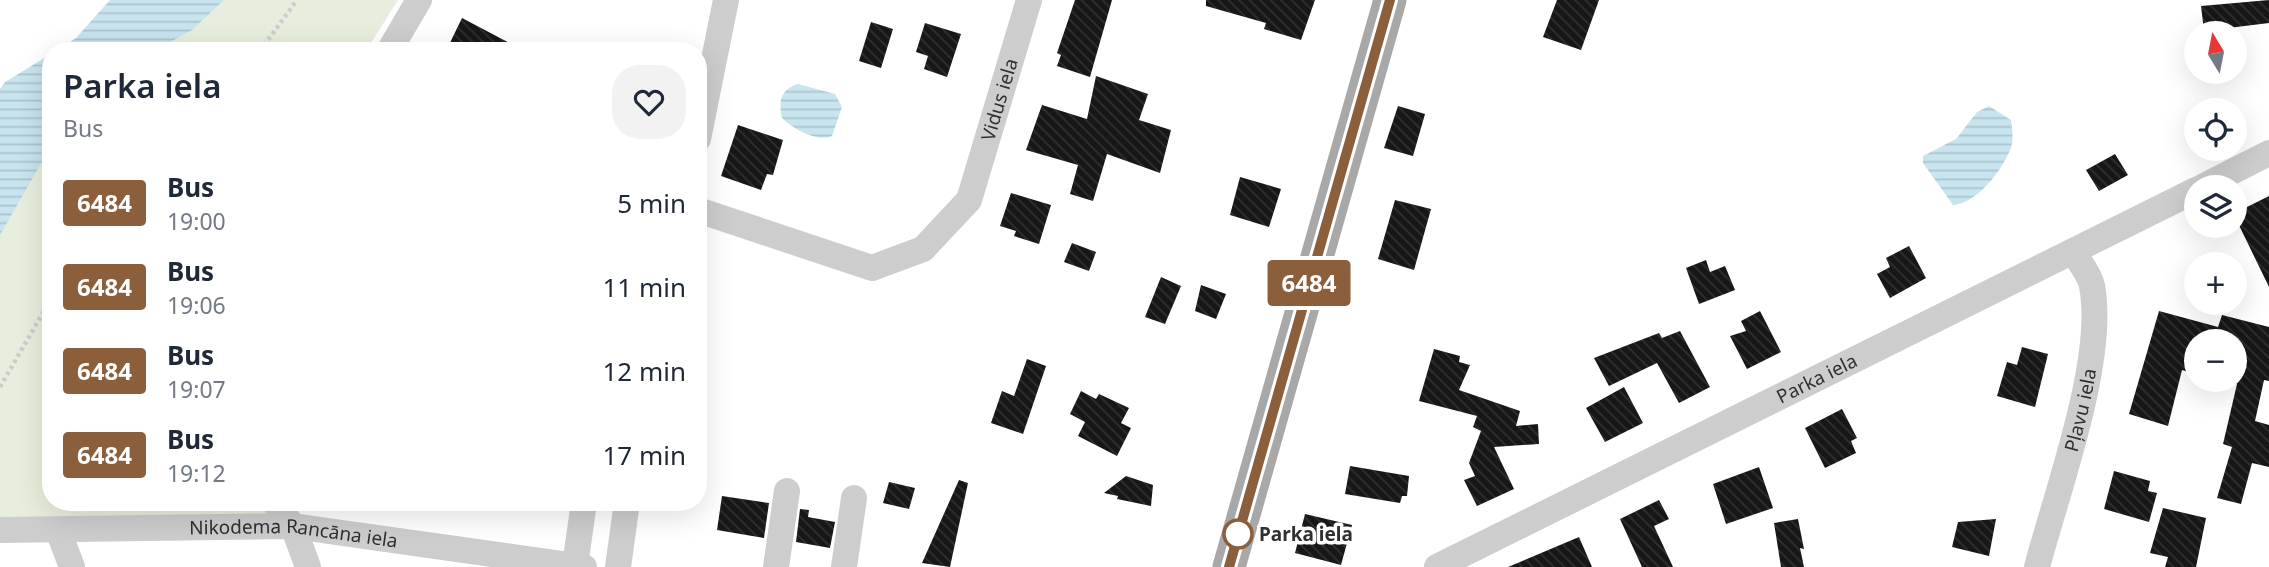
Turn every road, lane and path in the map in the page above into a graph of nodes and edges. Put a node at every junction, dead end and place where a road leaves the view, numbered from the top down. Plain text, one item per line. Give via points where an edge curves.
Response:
1 (297, 0) edge
2 (419, 0) edge
3 (726, 0) edge
4 (1029, 0) edge
5 (1390, 0) edge
6 (267, 42) edge
7 (393, 42) edge
8 (707, 94) edge
9 (2269, 153) edge
10 (2226, 175) edge
11 (2184, 196) edge
12 (707, 213) edge
13 (2074, 253) junction
14 (42, 315) edge
15 (0, 387) edge
16 (787, 491) dead end
17 (854, 498) dead end
18 (281, 511) edge
19 (583, 511) edge
20 (626, 511) edge
21 (293, 526) junction
22 (0, 530) edge
23 (58, 530) junction
24 (579, 566) edge
25 (72, 567) edge
26 (308, 567) edge
27 (618, 567) edge
28 (776, 567) edge
29 (844, 567) edge
30 (1229, 567) edge
31 (1437, 567) edge
32 (2036, 567) edge

1 - 6 path
2 - 7 street
3 - 8 street
4 - 12 street, Vidus iela via 969,200 923,249 872,268
5 - 30 main road
9 - 10 street
11 - 13 street, Parka iela
13 - 31 street, Parka iela
13 - 32 street, Pļavu iela via 2092,283 2096,334
14 - 15 path
16 - 28 street
17 - 29 street
18 - 21 street
19 - 24 street
20 - 27 street
21 - 23 street, Nikodema Rancāna iela
21 - 24 street, Nikodema Rancāna iela
21 - 26 street
22 - 23 street, Nikodema Rancāna iela
23 - 25 street

